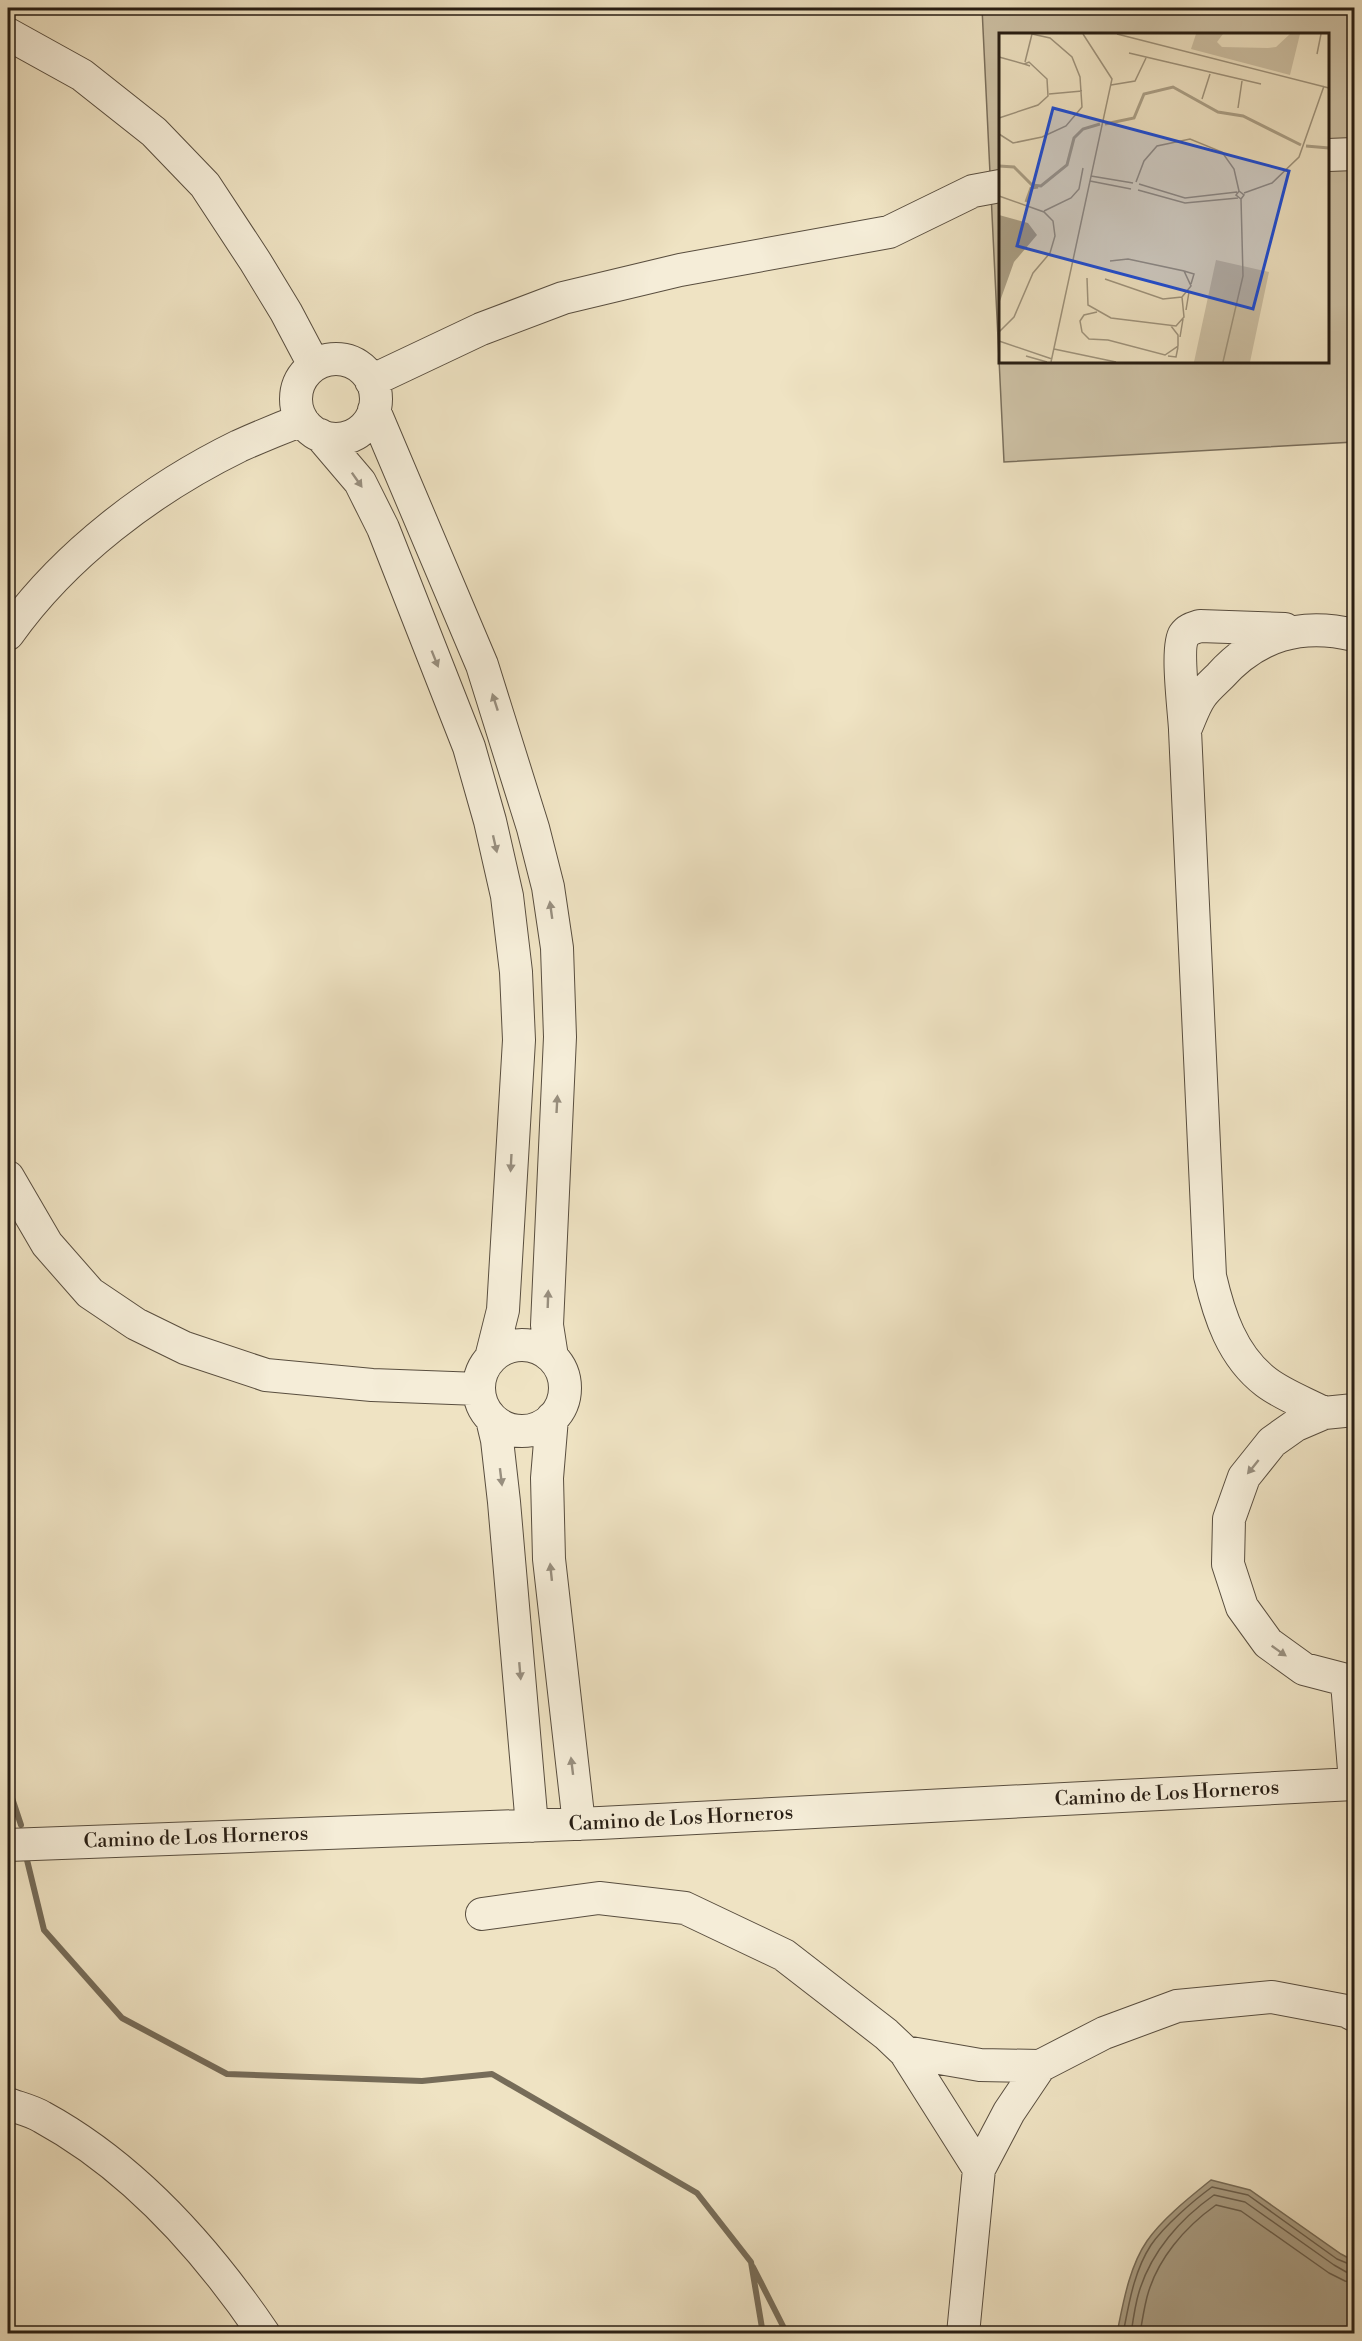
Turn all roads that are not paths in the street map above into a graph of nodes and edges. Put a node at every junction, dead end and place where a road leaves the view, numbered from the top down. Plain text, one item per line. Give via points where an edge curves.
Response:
1 (8, 34) edge
2 (1354, 154) edge
3 (1329, 155) edge
4 (999, 186) edge
5 (314, 365) junction
6 (373, 395) junction
7 (311, 427) junction
8 (1303, 630) junction
9 (1349, 631) edge
10 (8, 634) edge
11 (1185, 730) junction
12 (506, 735) junction
13 (469, 747) junction
14 (560, 1037) junction
15 (519, 1040) junction
16 (8, 1177) edge
17 (552, 1357) junction
18 (491, 1358) junction
19 (1265, 1381) junction
20 (478, 1389) junction
21 (1354, 1410) edge
22 (1324, 1413) junction
23 (552, 1418) junction
24 (492, 1419) junction
25 (1272, 1442) junction
26 (1351, 1682) edge
27 (1354, 1770) edge
28 (1354, 1784) edge
29 (579, 1824) junction
30 (532, 1826) junction
31 (8, 1845) edge
32 (482, 1914) dead end
33 (1354, 2015) edge
34 (905, 2052) junction
35 (1040, 2066) junction
36 (8, 2104) edge
37 (978, 2169) junction
38 (264, 2334) edge
39 (963, 2334) edge

1 - 5 street via 82,75 154,132 205,185 262,271
2 - 3 street
4 - 6 street via 973,191 889,232 680,270 563,298 481,329
5 - 6 street via 326,360 346,360 363,370
5 - 7 street via 299,384 296,396 297,408
6 - 7 street via 370,420 353,435 331,438
12 -> 6 street via 482,665
7 - 10 street via 238,447 117,522 59,572
7 -> 13 street via 360,482 383,528
8 - 9 street
8 - 11 street via 1264,640 1232,662 1201,696
8 - 11 street via 1200,626 1188,630 1182,637 1181,655
11 - 19 street via 1210,1276 1219,1313 1238,1351
12 - 13 street
14 -> 12 street via 557,948 548,887
13 -> 15 street via 507,896
14 - 15 street
17 -> 14 street via 547,1325
15 -> 18 street via 503,1310
16 - 20 street via 47,1244 90,1293 136,1324 185,1348 266,1375
17 - 18 street via 532,1346 521,1345
17 - 23 street via 565,1388 560,1409
18 - 20 street
19 - 22 street
19 - 25 street
20 - 24 street
21 - 22 street
22 - 25 street via 1296,1425
23 - 24 street via 533,1430 522,1431 511,1430
29 -> 23 street via 549,1559 547,1478
24 -> 30 street via 506,1513
25 -> 26 street via 1244,1477 1229,1519 1228,1564 1242,1607 1268,1643 1304,1669
26 - 27 street
28 - 29 street, Camino de Los Horneros
29 - 30 street, Camino de Los Horneros
30 - 31 street, Camino de Los Horneros
32 - 34 street via 599,1898 685,1908 783,1955
33 - 35 street via 1272,1997 1177,2006 1104,2033
34 - 35 street via 980,2065
34 - 37 street
35 - 37 street
36 - 38 street via 40,2116 75,2137 138,2184 212,2263
37 - 39 street

